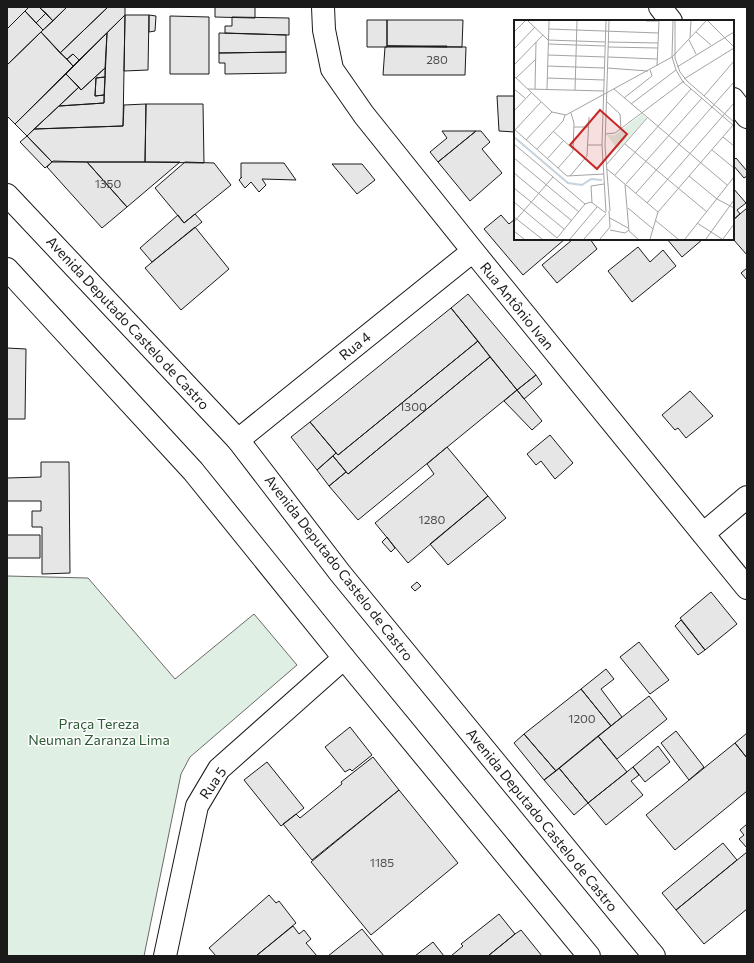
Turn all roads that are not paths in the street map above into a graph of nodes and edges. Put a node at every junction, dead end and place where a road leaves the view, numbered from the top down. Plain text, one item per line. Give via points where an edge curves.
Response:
1 (323, 7) edge
2 (660, 7) edge
3 (670, 20) edge
4 (734, 100) edge
5 (747, 117) edge
6 (7, 195) edge
7 (473, 251) junction
8 (7, 269) edge
9 (238, 440) junction
10 (747, 497) edge
11 (703, 534) junction
12 (747, 588) edge
13 (344, 658) junction
14 (169, 953) edge
15 (589, 956) edge
16 (654, 956) edge

1 - 7 main road, Rua Antônio Ivan via 324,30 332,69 364,115
2 - 3 main road
4 - 5 main road
6 - 9 main road, Avenida Deputado Castelo de Castro
7 - 9 main road, Rua 4
7 - 11 main road, Rua Antônio Ivan
8 - 13 main road via 193,471
9 - 16 main road, Avenida Deputado Castelo de Castro via 340,573
10 - 11 main road
11 - 12 main road, Rua Antônio Ivan
13 - 14 main road, Rua 5 via 220,769 197,806
13 - 15 main road

